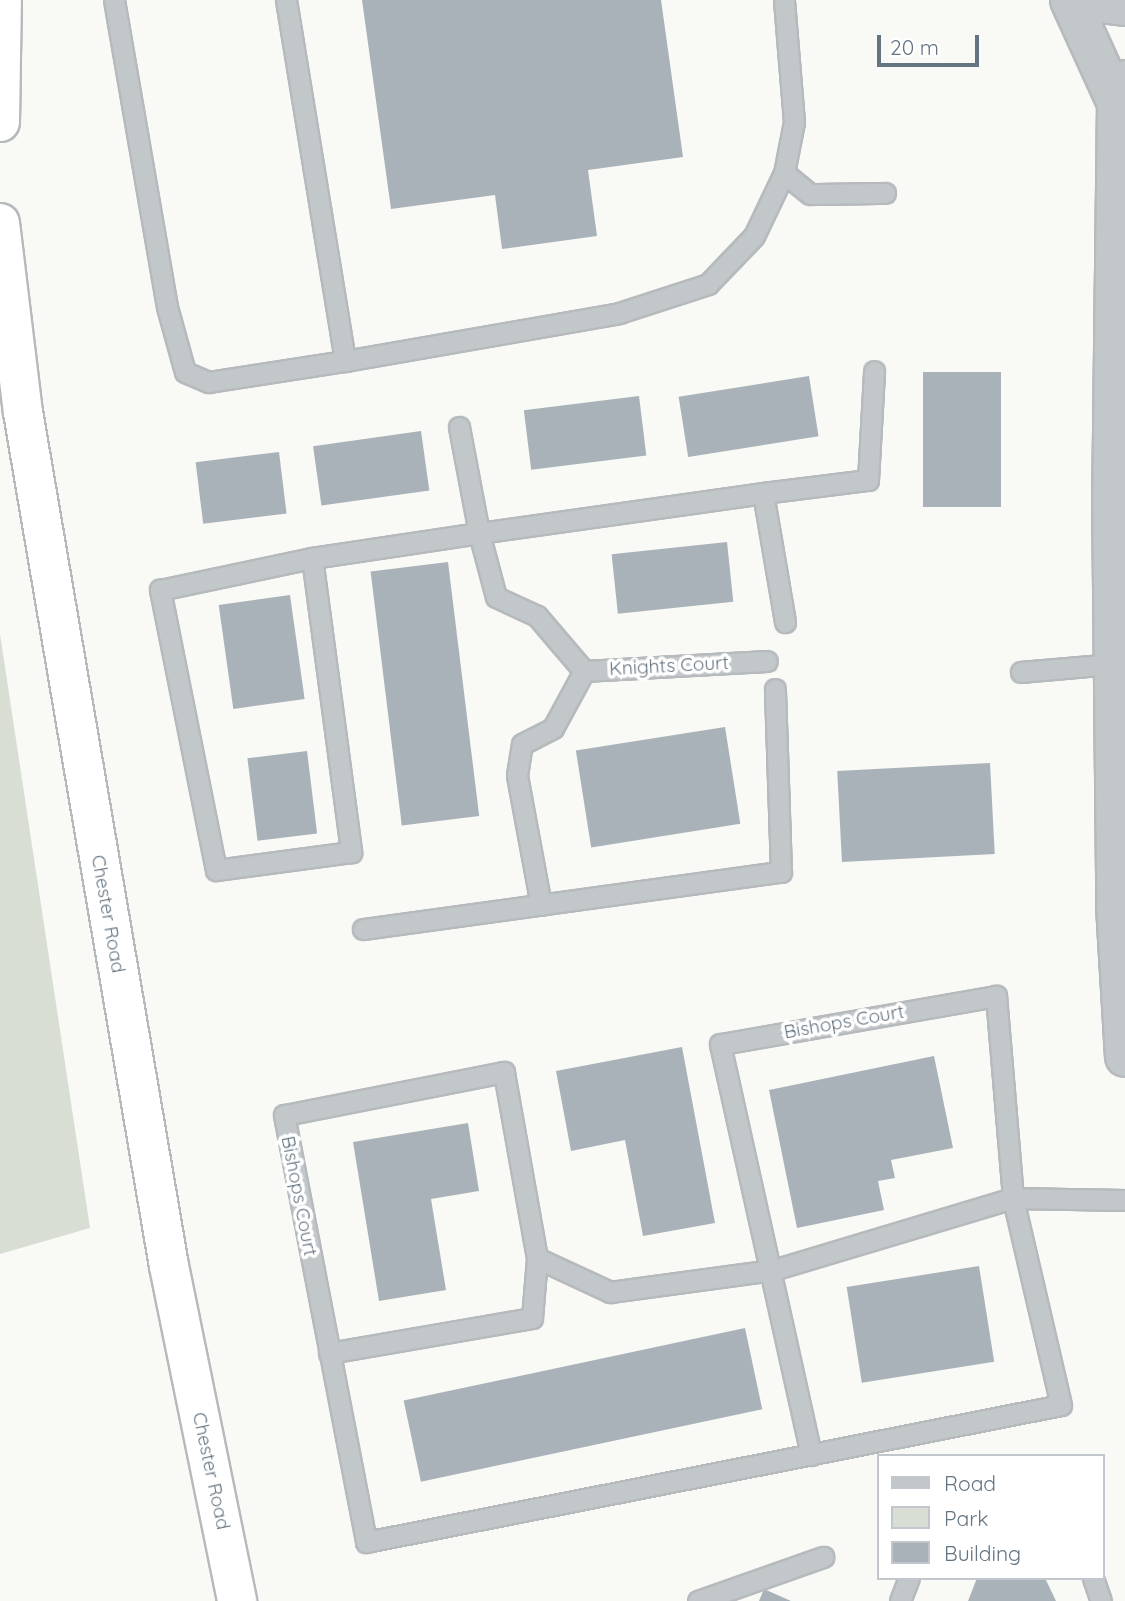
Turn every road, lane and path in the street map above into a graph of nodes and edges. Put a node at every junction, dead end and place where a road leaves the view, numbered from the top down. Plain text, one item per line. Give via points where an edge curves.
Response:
1 (2, 0) edge
2 (114, 0) edge
3 (286, 0) edge
4 (784, 0) edge
5 (1072, 0) edge
6 (1125, 6) edge
7 (1121, 91) edge
8 (0, 122) edge
9 (784, 173) junction
10 (885, 193) dead end
11 (0, 223) edge
12 (345, 362) junction
13 (874, 371) dead end
14 (458, 427) dead end
15 (763, 493) junction
16 (479, 533) junction
17 (312, 558) junction
18 (785, 622) dead end
19 (767, 660) dead end
20 (1113, 664) junction
21 (584, 671) junction
22 (1021, 672) dead end
23 (775, 689) dead end
24 (541, 905) junction
25 (1120, 905) edge
26 (363, 929) dead end
27 (1125, 1057) edge
28 (1013, 1198) junction
29 (1125, 1200) edge
30 (537, 1258) junction
31 (773, 1270) junction
32 (329, 1353) junction
33 (811, 1455) junction
34 (823, 1558) dead end
35 (908, 1580) edge
36 (1094, 1580) edge
37 (237, 1601) edge
38 (698, 1601) edge
39 (900, 1601) edge
40 (1101, 1601) edge

1 - 8 highway
2 - 12 lane via 167,307 185,372 209,382
3 - 12 lane
4 - 9 lane via 794,121
5 - 6 street
5 - 7 street
7 - 20 street
9 - 10 lane via 810,194
9 - 12 lane via 754,236 708,284 619,313
11 - 37 highway, Chester Road via 23,412 169,1266
13 - 15 lane via 868,480
14 - 16 lane
15 - 16 lane
15 - 18 lane
16 - 17 lane
16 - 21 lane via 496,597 537,615
17 - 17 lane via 160,590 216,870 351,852
19 - 21 lane, Knights Court
20 - 22 lane
20 - 25 street
21 - 24 lane, Knights Court via 561,719 522,744 517,775
23 - 24 lane via 780,872
24 - 26 lane
25 - 27 street
28 - 29 lane
28 - 31 lane
28 - 31 lane, Bishops Court via 996,996 720,1044
28 - 33 lane, Bishops Court via 1061,1405
30 - 31 lane via 610,1292
30 - 32 lane, Bishops Court via 531,1318
30 - 32 lane, Bishops Court via 504,1072 284,1115
31 - 33 lane, Bishops Court
32 - 33 lane, Bishops Court via 366,1542
34 - 38 lane
35 - 39 lane
36 - 40 lane

